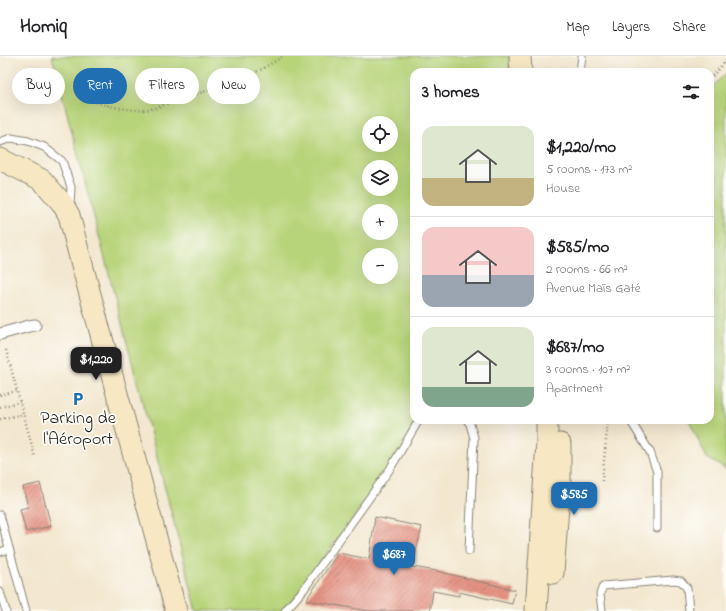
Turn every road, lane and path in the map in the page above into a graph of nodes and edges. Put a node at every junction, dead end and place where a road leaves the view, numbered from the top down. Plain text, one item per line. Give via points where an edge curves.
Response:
1 (284, 56) edge
2 (520, 56) edge
3 (533, 56) edge
4 (582, 56) edge
5 (726, 60) edge
6 (521, 68) edge
7 (534, 68) edge
8 (580, 68) edge
9 (714, 74) edge
10 (102, 104) edge
11 (0, 142) edge
12 (0, 159) edge
13 (69, 215) junction
14 (35, 326) dead end
15 (0, 334) edge
16 (6, 350) dead end
17 (17, 391) junction
18 (0, 395) edge
19 (20, 402) junction
20 (0, 407) edge
21 (23, 414) junction
22 (0, 419) edge
23 (417, 424) edge
24 (470, 424) edge
25 (547, 424) edge
26 (560, 424) edge
27 (608, 424) edge
28 (632, 424) edge
29 (34, 457) dead end
30 (602, 481) dead end
31 (0, 515) edge
32 (657, 528) dead end
33 (9, 549) junction
34 (469, 551) dead end
35 (0, 552) edge
36 (0, 592) edge
37 (6, 611) edge
38 (26, 611) edge
39 (176, 611) edge
40 (285, 611) edge
41 (536, 611) edge
42 (550, 611) edge
43 (602, 611) edge
44 (689, 611) edge

1 - 10 path via 254,73 150,110
2 - 6 main road
3 - 7 main road
4 - 8 lane
5 - 9 path
11 - 13 lane via 11,138 28,141 44,147 62,161 70,187
12 - 13 main road via 42,180
13 - 39 main road
14 - 15 street
16 - 17 path
17 - 18 path
17 - 19 path
19 - 20 path
19 - 21 path
21 - 22 path
21 - 29 path
23 - 40 lane via 390,469 304,589
24 - 34 lane via 474,438
25 - 41 main road
26 - 42 main road via 560,481
27 - 30 path
28 - 32 lane via 650,452 657,472
31 - 33 lane
33 - 35 lane
33 - 38 lane
36 - 37 lane
43 - 44 lane via 600,594 603,586 673,580 680,581 687,588

